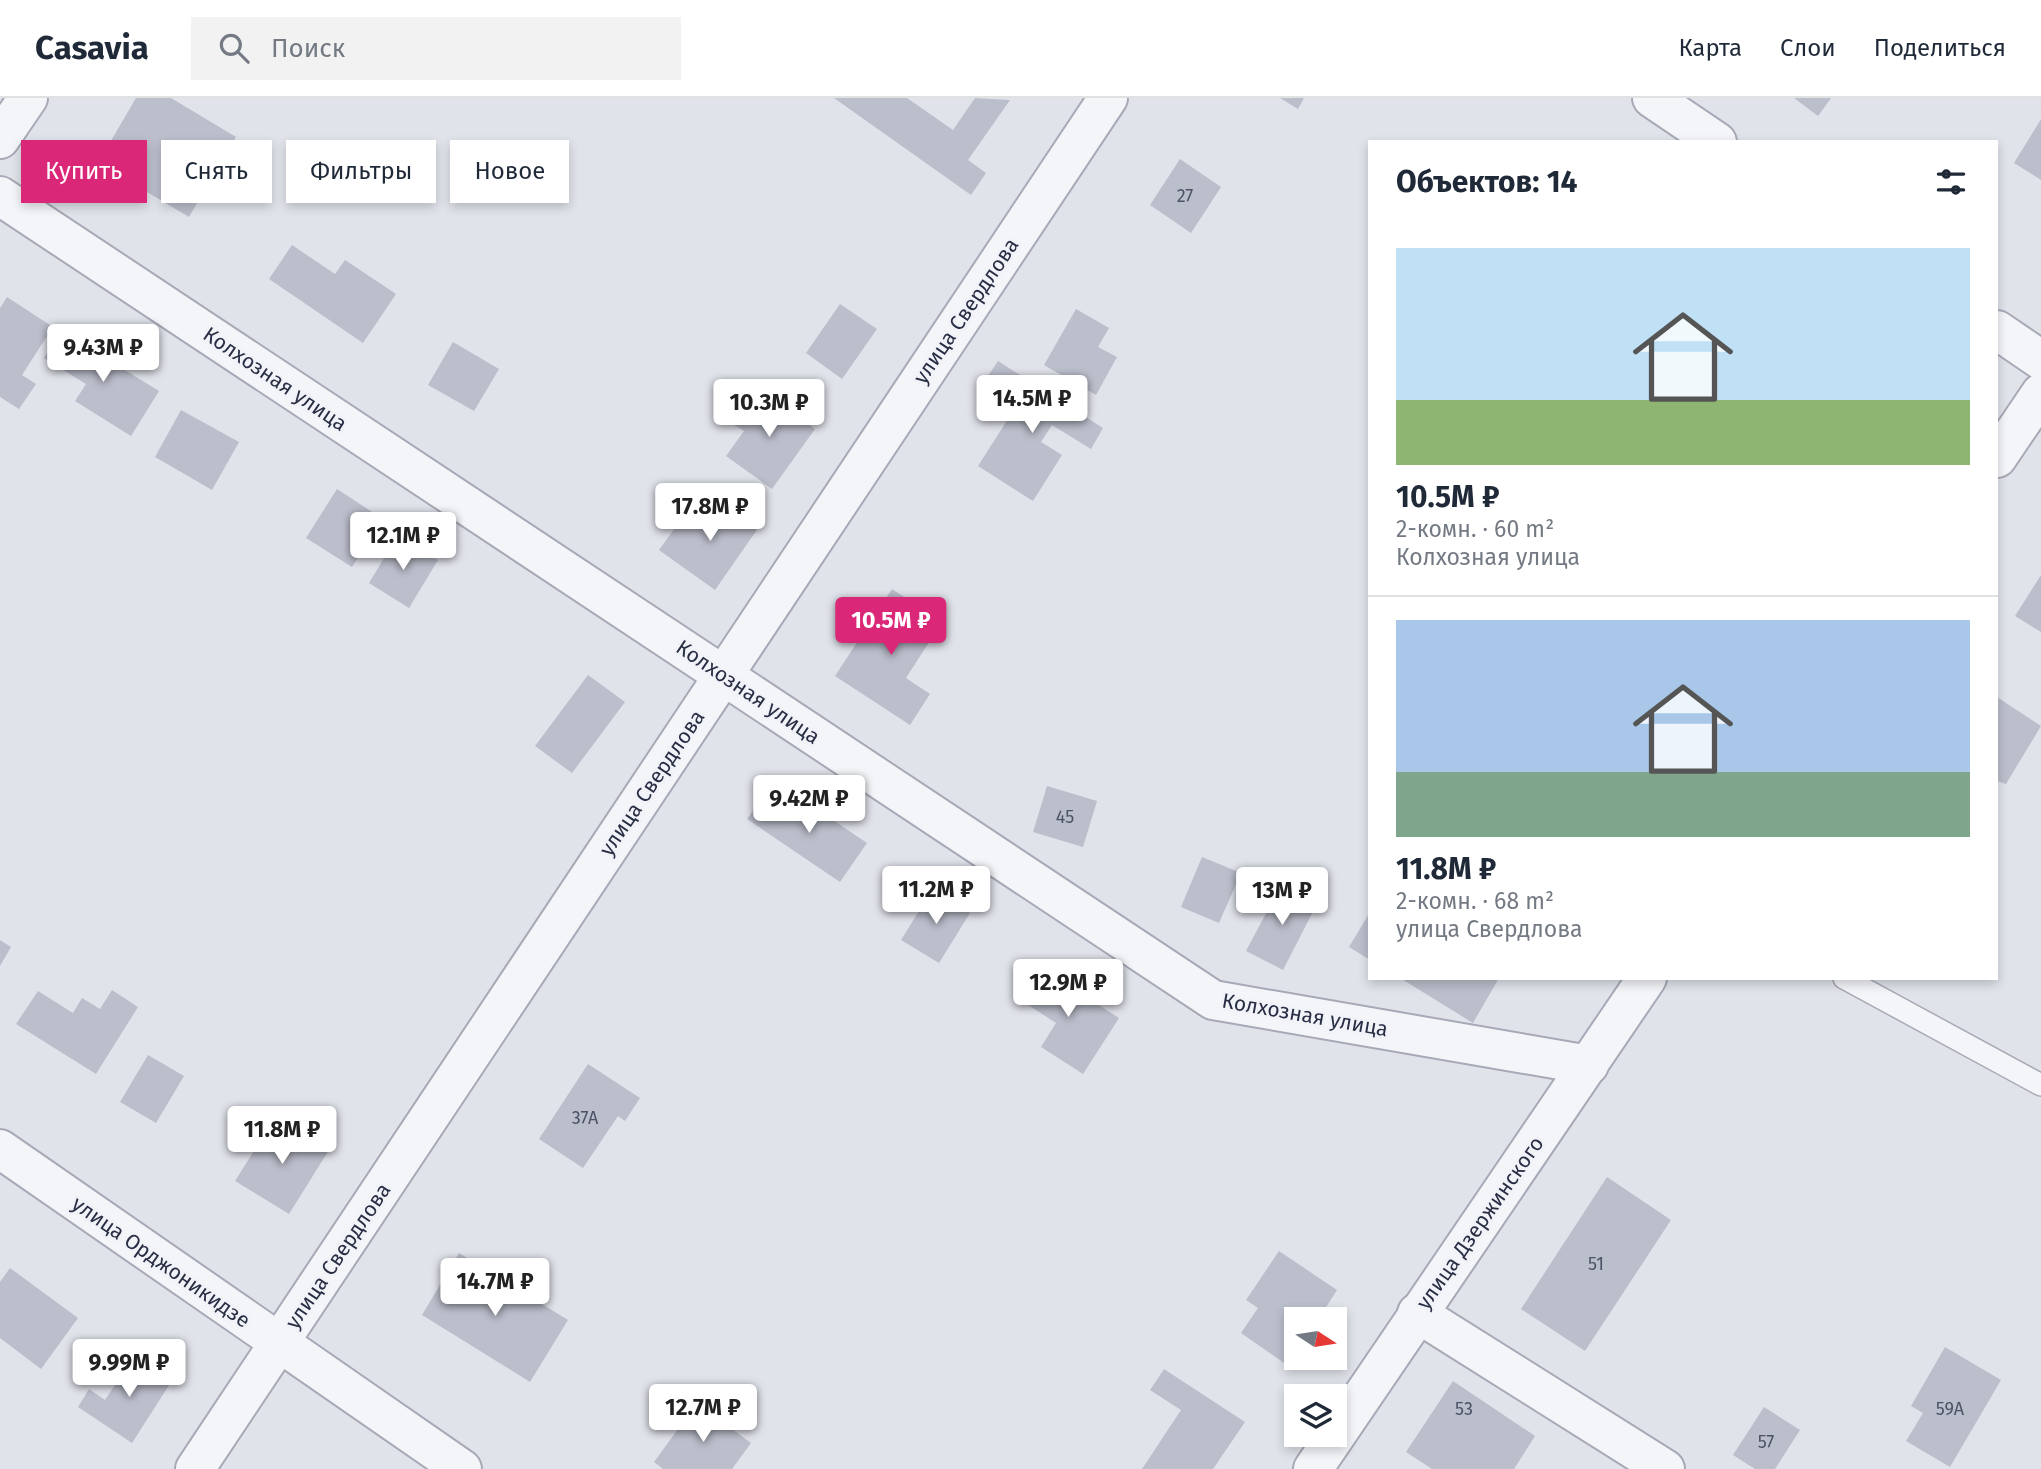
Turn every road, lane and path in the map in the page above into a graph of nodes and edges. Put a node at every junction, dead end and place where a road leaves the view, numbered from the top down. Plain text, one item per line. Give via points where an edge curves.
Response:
1 (28, 98) edge
2 (1108, 98) edge
3 (1652, 98) edge
4 (0, 139) edge
5 (1714, 140) edge
6 (0, 196) edge
7 (1998, 331) edge
8 (2041, 360) edge
9 (2041, 393) edge
10 (1998, 457) edge
11 (723, 675) junction
12 (1646, 980) edge
13 (1848, 980) edge
14 (1589, 1065) junction
15 (2041, 1085) edge
16 (0, 1149) edge
17 (1417, 1313) junction
18 (280, 1345) junction
19 (195, 1469) edge
20 (462, 1469) edge
21 (1313, 1469) edge
22 (1665, 1469) edge

1 - 4 street
2 - 11 street, улица Свердлова
3 - 5 street
6 - 11 street, Колхозная улица
7 - 8 street
9 - 10 street
11 - 14 street, Колхозная улица via 1213,1000
11 - 18 street, улица Свердлова
12 - 14 street, улица Дзержинского
13 - 15 lane
14 - 17 street, улица Дзержинского
16 - 18 street, улица Орджоникидзе
17 - 21 street, улица Дзержинского
17 - 22 street
18 - 19 street, улица Свердлова
18 - 20 street, улица Орджоникидзе

